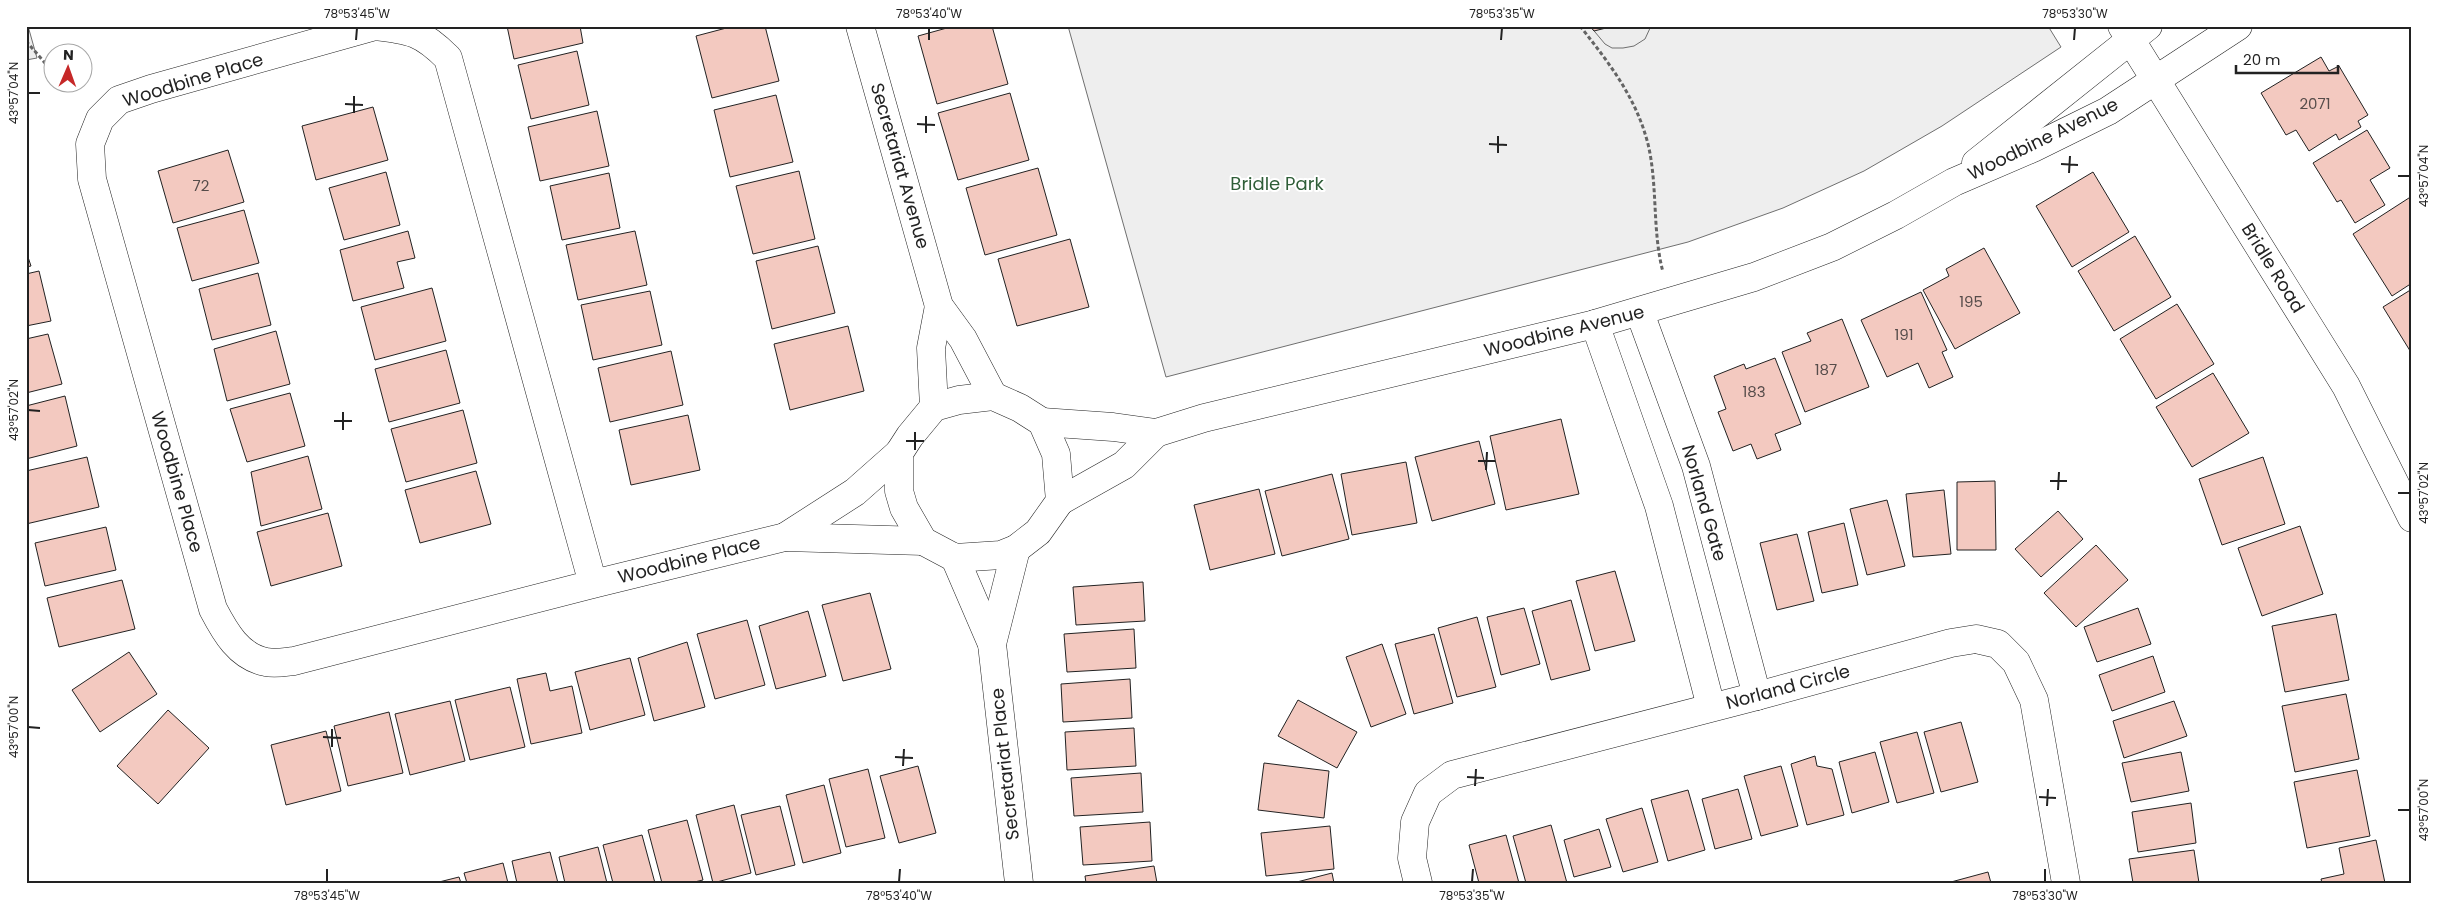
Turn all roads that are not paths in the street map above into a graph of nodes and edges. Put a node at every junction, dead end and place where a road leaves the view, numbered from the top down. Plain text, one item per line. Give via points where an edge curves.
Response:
1 (860, 26) edge
2 (2238, 26) edge
3 (2133, 31) edge
4 (2156, 79) junction
5 (1954, 182) junction
6 (939, 306) junction
7 (1640, 313) junction
8 (1595, 324) junction
9 (993, 396) junction
10 (934, 407) junction
11 (1042, 422) junction
12 (1156, 433) junction
13 (899, 453) junction
14 (1060, 501) junction
15 (2412, 518) edge
16 (785, 537) junction
17 (924, 541) junction
18 (1016, 549) junction
19 (955, 558) junction
20 (593, 584) junction
21 (992, 644) junction
22 (1757, 696) junction
23 (1711, 707) junction
24 (1019, 883) edge
25 (1418, 883) edge
26 (2066, 883) edge

1 - 6 street, Secretariat Avenue
2 - 4 street, Woodbine Avenue
3 - 4 street, Bridle Road
3 - 5 street, Woodbine Avenue
4 - 5 street, Woodbine Avenue via 2108,111
4 - 15 street, Bridle Road via 2346,386
5 - 7 street, Woodbine Avenue via 1832,247 1754,277
6 - 9 street, Secretariat Avenue via 963,339
6 - 10 street, Secretariat Avenue via 932,348
7 - 8 street, Woodbine Avenue
7 - 22 street, Norland Gate via 1696,466
8 - 12 street, Woodbine Avenue via 1204,418
8 - 23 street via 1659,506
9 - 10 street
9 - 11 street
10 - 13 street
11 - 12 street, Woodbine Avenue
11 - 14 street via 1056,454
12 - 14 street, Woodbine Avenue via 1124,465
13 - 16 street, Woodbine Place via 855,492
13 - 17 street via 899,490 904,508
14 - 18 street via 1038,532
16 - 17 street, Woodbine Place
16 - 20 street, Woodbine Place
17 - 19 street
18 - 19 street via 1001,555
18 - 21 street, Secretariat Place
19 - 21 street, Secretariat Place
20 - 20 street, Woodbine Place via 448,58 429,39 402,29 374,26 150,89 119,100 100,119 90,144 92,179 213,609 228,636 249,656 267,662 294,661
21 - 24 street, Secretariat Place
22 - 23 street, Norland Circle
22 - 26 street, Norland Circle via 1951,643 1976,639 1998,644 2016,662 2034,700
23 - 25 street, Norland Circle via 1452,775 1428,793 1415,822 1412,858

